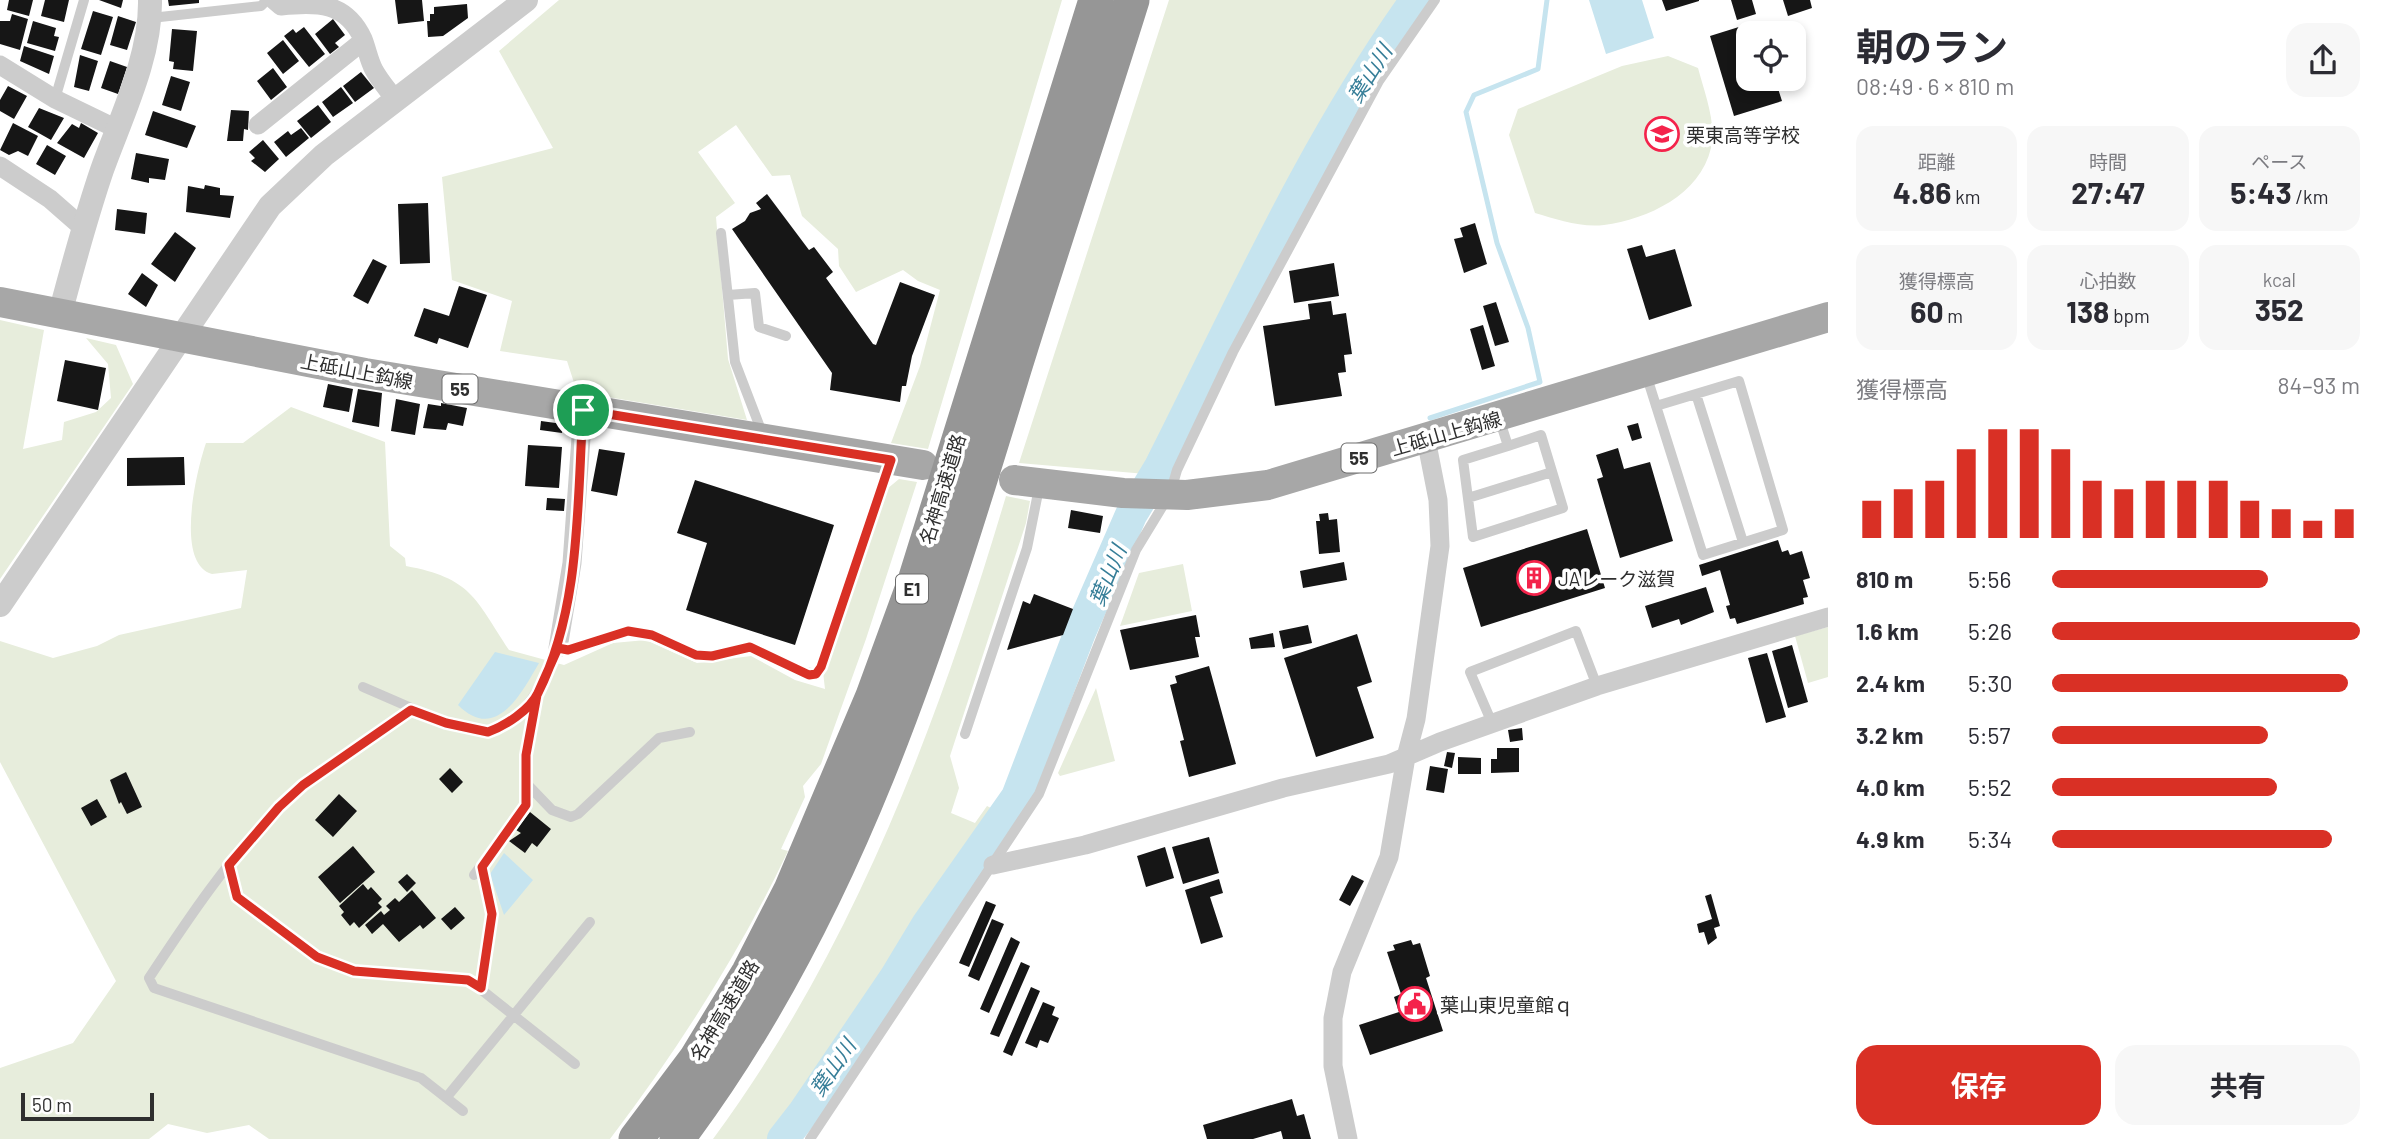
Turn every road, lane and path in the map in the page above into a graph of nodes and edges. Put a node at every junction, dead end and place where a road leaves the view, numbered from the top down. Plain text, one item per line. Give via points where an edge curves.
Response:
1 (84, 0) edge
2 (267, 0) edge
3 (274, 0) edge
4 (526, 0) edge
5 (1085, 0) edge
6 (1096, 0) edge
7 (1132, 0) edge
8 (1435, 0) edge
9 (150, 9) edge
10 (363, 41) junction
11 (0, 65) edge
12 (55, 99) junction
13 (397, 101) junction
14 (258, 125) dead end
15 (117, 128) junction
16 (0, 166) edge
17 (82, 227) junction
18 (721, 233) dead end
19 (728, 295) junction
20 (0, 302) edge
21 (60, 314) junction
22 (1828, 317) edge
23 (786, 336) dead end
24 (182, 337) junction
25 (983, 355) junction
26 (1645, 373) junction
27 (1696, 394) junction
28 (1656, 406) junction
29 (583, 410) junction
30 (1499, 417) junction
31 (765, 439) junction
32 (1426, 439) junction
33 (1508, 446) junction
34 (891, 460) junction
35 (923, 465) dead end
36 (1552, 472) junction
37 (1027, 482) joint
38 (1164, 493) junction
39 (1468, 498) junction
40 (1743, 542) junction
41 (0, 605) edge
42 (1828, 617) edge
43 (558, 648) junction
44 (1597, 686) junction
45 (363, 687) dead end
46 (537, 695) junction
47 (411, 710) junction
48 (1492, 723) junction
49 (690, 732) dead end
50 (965, 734) dead end
51 (1406, 757) junction
52 (527, 784) junction
53 (229, 865) junction
54 (993, 865) junction
55 (590, 922) dead end
56 (481, 988) junction
57 (514, 1015) junction
58 (575, 1064) dead end
59 (446, 1098) junction
60 (463, 1111) dead end
61 (636, 1139) edge
62 (677, 1139) edge
63 (810, 1139) edge
64 (1348, 1139) edge

1 - 12 lane
2 - 9 lane via 261,6
3 - 10 street via 281,6 333,6 348,15
4 - 13 street
5 - 25 highway
6 - 25 highway, 名神高速道路 / E1
7 - 62 highway, 名神高速道路 / E1 via 946,590 902,710 821,903 778,988 724,1077
8 - 38 lane via 1379,81 1233,352
9 - 15 street via 142,55
10 - 13 street via 373,69
10 - 14 street
11 - 12 street
12 - 15 street
13 - 24 street via 324,155 270,206
15 - 17 street
16 - 17 street via 50,198
17 - 21 street
18 - 19 lane
19 - 23 lane via 755,293 759,327
19 - 31 lane via 735,362
20 - 21 main road, 上砥山上鈎線 / 55
21 - 24 main road, 上砥山上鈎線 / 55
22 - 26 main road, 上砥山上鈎線 / 55
24 - 29 main road, 上砥山上鈎線 / 55
24 - 41 street
25 - 61 highway, 名神高速道路 / E1 via 914,584 830,803 749,972 696,1059
26 - 28 lane
26 - 30 main road, 上砥山上鈎線 / 55
27 - 28 lane
27 - 40 lane
27 - 40 lane via 1740,381 1783,530
28 - 40 lane via 1703,555
29 - 31 main road, 上砥山上鈎線 / 55
29 - 43 street via 572,563
30 - 32 main road, 上砥山上鈎線 / 55
30 - 33 lane
31 - 34 main road, 上砥山上鈎線 / 55
32 - 38 main road, 上砥山上鈎線 / 55 via 1268,485 1187,495
32 - 51 street via 1438,500 1440,546 1416,719
33 - 36 lane via 1541,435
33 - 39 lane via 1463,460
34 - 35 main road, 上砥山上鈎線 / 55
34 - 43 lane via 816,674 795,670 750,647 696,655 652,635 628,631 568,650
36 - 39 lane
36 - 39 lane via 1563,508 1473,537
37 - 38 main road, 上砥山上鈎線 / 55
37 - 50 lane via 1027,548
38 - 54 lane via 1136,550 1039,794
42 - 44 street
43 - 46 lane
44 - 48 street
44 - 48 lane via 1576,631 1470,672
45 - 47 lane
46 - 47 lane via 517,715 488,732
46 - 52 lane via 526,755
47 - 53 lane via 303,785
48 - 51 street
49 - 52 lane via 659,738 571,817 552,810
51 - 54 street via 1098,842
51 - 64 street via 1389,857 1342,972 1333,1018 1333,1066
52 - 56 lane via 526,805 478,871 492,914
53 - 56 lane via 237,897 317,957 354,971 468,980
53 - 59 lane via 149,978 155,988 421,1078
54 - 63 lane
55 - 57 lane
56 - 57 lane
57 - 58 lane
57 - 59 lane
59 - 60 lane

